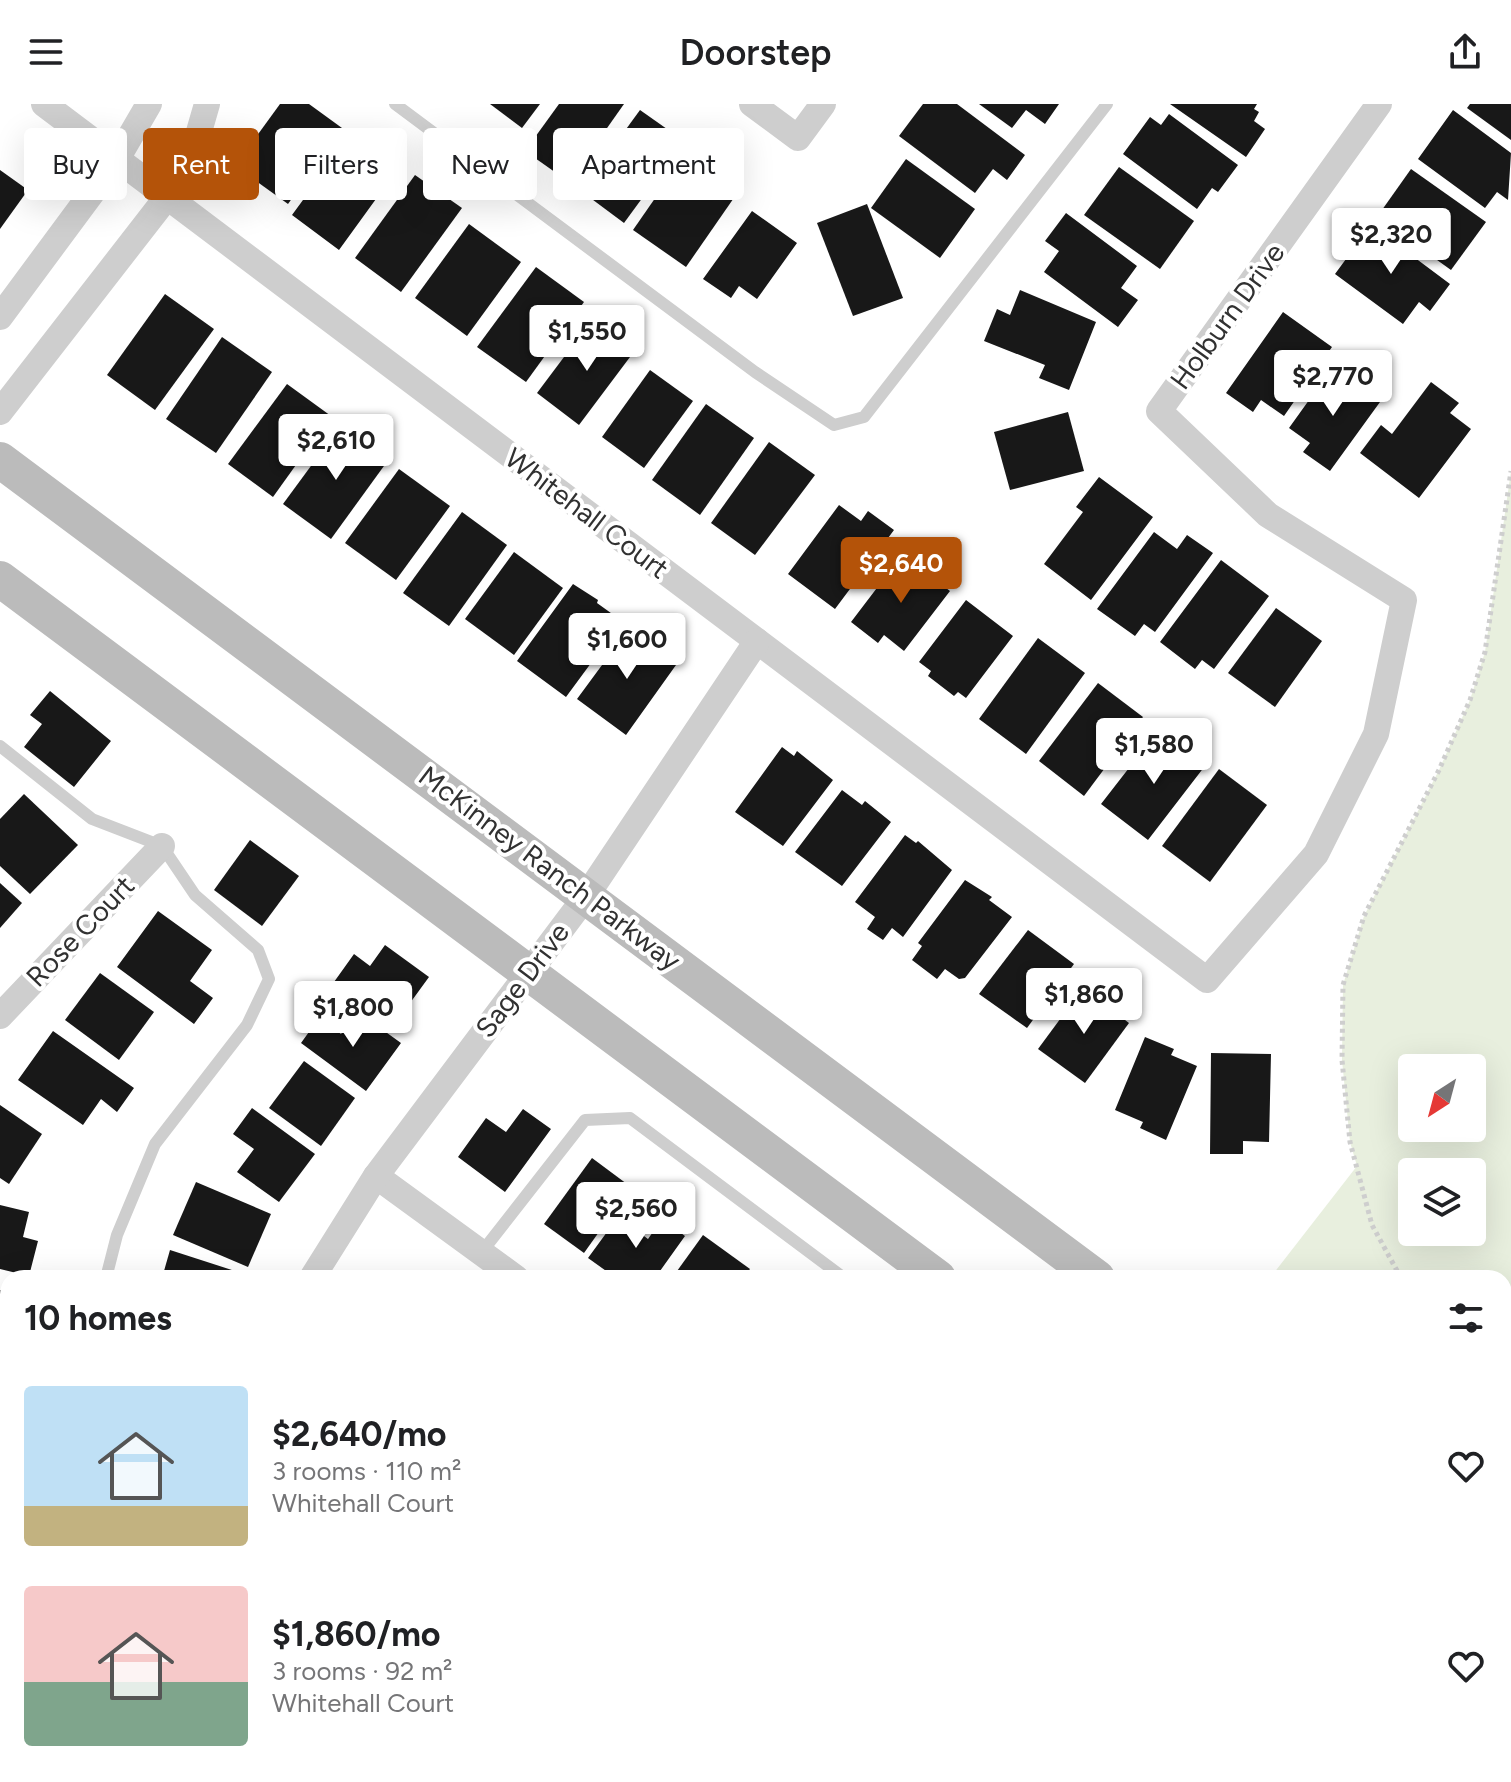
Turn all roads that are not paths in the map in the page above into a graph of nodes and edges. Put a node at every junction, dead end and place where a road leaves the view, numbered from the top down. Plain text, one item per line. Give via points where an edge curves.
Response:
1 (44, 104) edge
2 (149, 104) edge
3 (207, 104) edge
4 (395, 104) edge
5 (752, 104) edge
6 (823, 104) edge
7 (1107, 104) edge
8 (1379, 104) edge
9 (76, 128) edge
10 (200, 128) edge
11 (127, 142) edge
12 (127, 167) edge
13 (143, 179) edge
14 (87, 200) edge
15 (165, 200) edge
16 (171, 200) edge
17 (0, 317) edge
18 (0, 412) edge
19 (0, 460) edge
20 (0, 579) edge
21 (757, 641) junction
22 (0, 746) edge
23 (162, 846) junction
24 (587, 895) junction
25 (527, 972) junction
26 (1207, 980) joint
27 (0, 1016) edge
28 (376, 1176) junction
29 (481, 1253) junction
30 (108, 1270) edge
31 (317, 1270) edge
32 (505, 1270) edge
33 (833, 1270) edge
34 (927, 1270) edge
35 (1086, 1270) edge

1 - 9 street, Whitehall Court
2 - 11 street
3 - 10 street
4 - 7 lane via 834,425 864,417
5 - 6 street via 798,138
8 - 26 street, Holburn Drive via 1159,411 1268,515 1404,600 1376,734 1316,854
12 - 13 street, Whitehall Court
14 - 17 street
15 - 18 street
16 - 21 street, Whitehall Court
19 - 24 main road, McKinney Ranch Parkway
20 - 25 main road
21 - 24 street, Sage Drive
21 - 26 street, Whitehall Court
22 - 23 lane via 92,819
23 - 27 street, Rose Court
23 - 30 lane via 195,895 258,950 269,979 247,1025 155,1144
24 - 25 street, Sage Drive
24 - 35 main road, McKinney Ranch Parkway
25 - 28 street, Sage Drive
25 - 34 main road
28 - 29 street
28 - 31 street, Sage Drive
29 - 32 street
29 - 33 lane via 585,1120 630,1118

